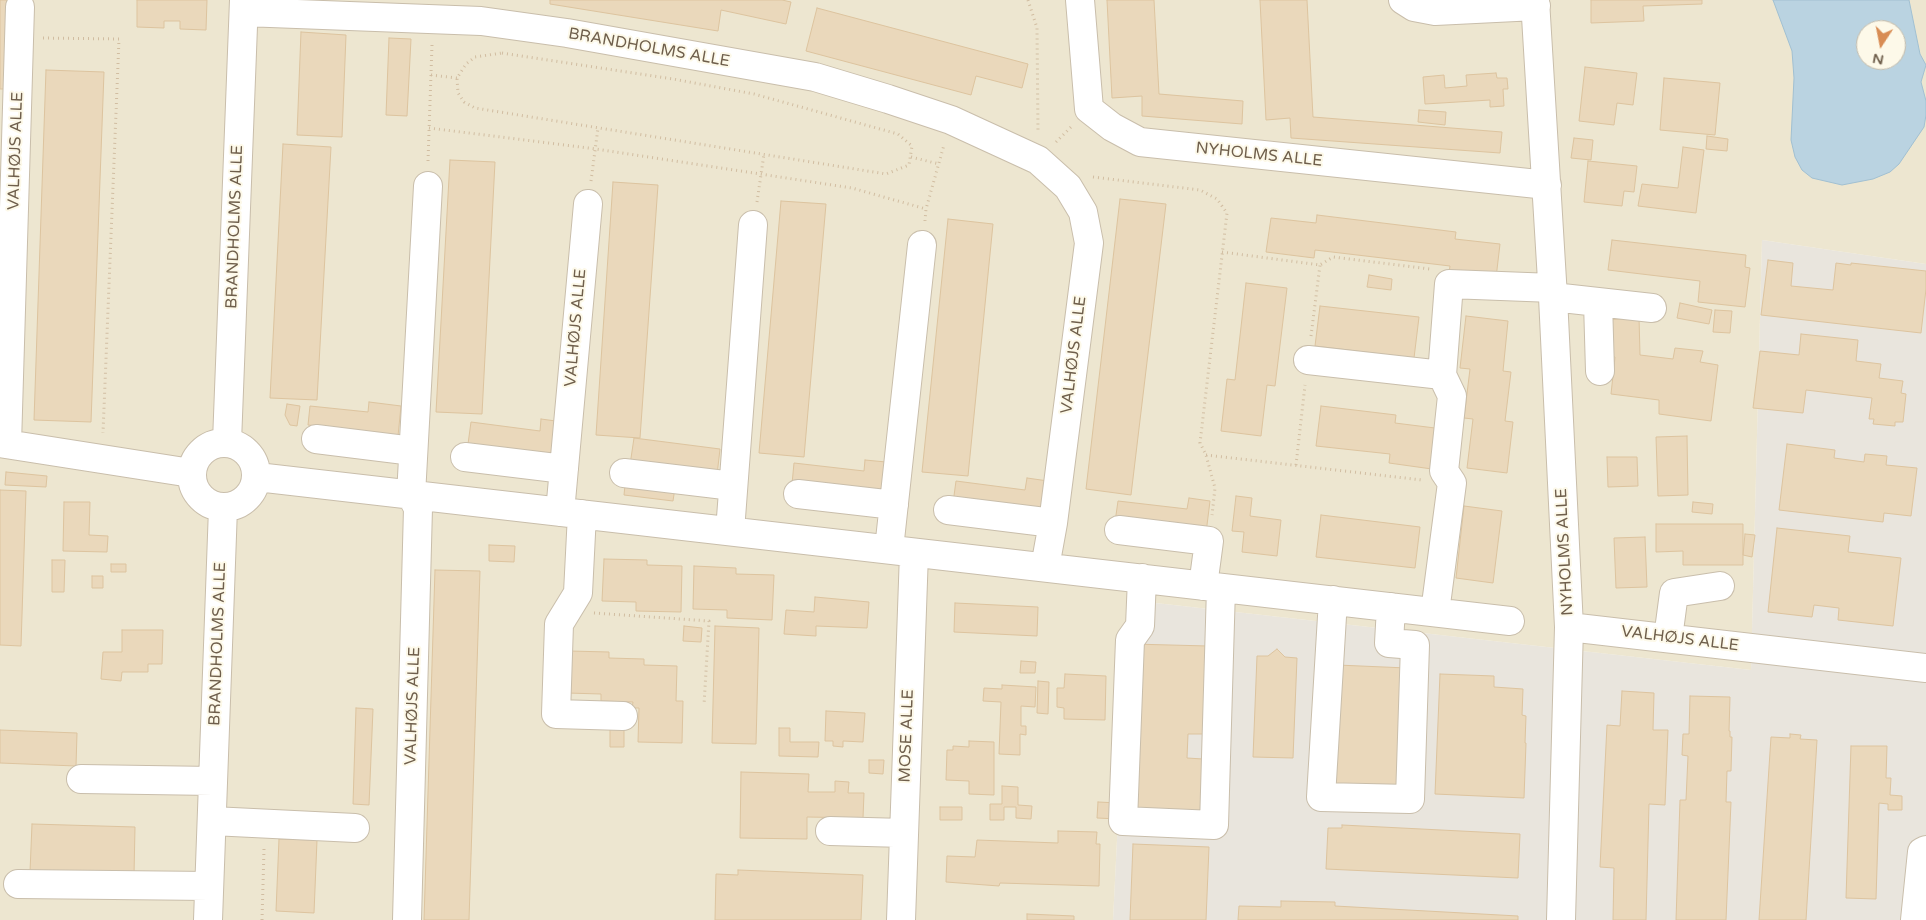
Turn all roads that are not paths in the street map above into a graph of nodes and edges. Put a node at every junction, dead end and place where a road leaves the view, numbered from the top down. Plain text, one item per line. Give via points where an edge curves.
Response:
1 (1080, 0) edge
2 (1403, 0) edge
3 (1536, 3) edge
4 (244, 6) edge
5 (20, 7) dead end
6 (1038, 160) joint
7 (1547, 184) junction
8 (428, 186) road end
9 (588, 204) road end
10 (753, 225) dead end
11 (922, 245) road end
12 (1553, 292) junction
13 (1598, 302) junction
14 (1652, 308) dead end
15 (1308, 360) dead end
16 (1600, 371) dead end
17 (1442, 375) junction
18 (316, 439) dead end
19 (227, 442) junction
20 (4, 444) edge
21 (413, 451) junction
22 (465, 457) dead end
23 (564, 469) junction
24 (191, 473) junction
25 (624, 473) dead end
26 (257, 477) junction
27 (733, 486) junction
28 (798, 494) dead end
29 (411, 495) junction
30 (894, 505) junction
31 (223, 508) junction
32 (948, 510) dead end
33 (571, 513) junction
34 (1053, 523) junction
35 (1119, 530) dead end
36 (730, 531) junction
37 (902, 551) junction
38 (1044, 567) junction
39 (1142, 578) junction
40 (1720, 586) dead end
41 (1212, 587) junction
42 (1333, 600) junction
43 (1391, 607) junction
44 (1435, 612) junction
45 (1510, 621) dead end
46 (1569, 626) junction
47 (1668, 638) junction
48 (1926, 668) edge
49 (623, 716) dead end
50 (81, 779) dead end
51 (213, 781) junction
52 (212, 821) junction
53 (355, 828) dead end
54 (830, 831) dead end
55 (904, 834) junction
56 (1926, 850) edge
57 (18, 884) dead end
58 (209, 886) junction
59 (208, 920) edge
60 (408, 920) edge
61 (901, 920) edge
62 (1561, 920) edge
63 (1915, 920) edge

1 - 7 street, NYHOLMS ALLE via 1089,109 1112,127 1140,142
2 - 3 street, NYHOLMS ALLE via 1414,7 1436,11
3 - 7 street, NYHOLMS ALLE
4 - 6 street, BRANDHOLMS ALLE via 481,21 815,77 951,120
4 - 19 street, BRANDHOLMS ALLE
5 - 20 street, VALHØJS ALLE
6 - 34 street, VALHØJS ALLE via 1068,187 1083,212 1089,242
7 - 12 street, NYHOLMS ALLE
8 - 21 street, VALHØJS ALLE
9 - 23 street, VALHØJS ALLE
10 - 27 street
11 - 30 street
12 - 13 street
12 - 17 street via 1449,284
12 - 46 street, NYHOLMS ALLE
13 - 14 street
13 - 16 street
15 - 17 street
17 - 44 street via 1452,396 1444,471 1452,483
18 - 21 street
19 - 24 street via 203,450
19 - 26 street via 249,454
20 - 24 street, VALHØJS ALLE
21 - 29 street, VALHØJS ALLE
22 - 23 street
23 - 33 street, VALHØJS ALLE
24 - 31 street via 193,486 200,497 210,505
25 - 27 street
26 - 29 street
26 - 31 street via 246,500
27 - 36 street
28 - 30 street
29 - 33 street
29 - 60 street, VALHØJS ALLE via 418,508
30 - 37 street
31 - 51 street, BRANDHOLMS ALLE
32 - 34 street
33 - 36 street
33 - 49 street, VALHØJS ALLE via 578,593 559,624 556,714
34 - 38 street, VALHØJS ALLE
35 - 41 street via 1208,541
36 - 37 street
37 - 38 street
37 - 55 street, MOSE ALLE
38 - 39 street
39 - 41 street
39 - 41 street via 1140,626 1130,640 1123,821 1214,824
40 - 47 street via 1674,593
41 - 42 street
42 - 43 street
42 - 43 street via 1322,797 1410,799 1414,645 1389,643
43 - 44 street
44 - 45 street
46 - 47 street, VALHØJS ALLE
46 - 62 street, NYHOLMS ALLE
47 - 48 street, VALHØJS ALLE
50 - 51 street
51 - 52 street, BRANDHOLMS ALLE
52 - 53 street
52 - 58 street, BRANDHOLMS ALLE
54 - 55 street
55 - 61 street, MOSE ALLE
56 - 63 street via 1922,852
57 - 58 street
58 - 59 street, BRANDHOLMS ALLE

